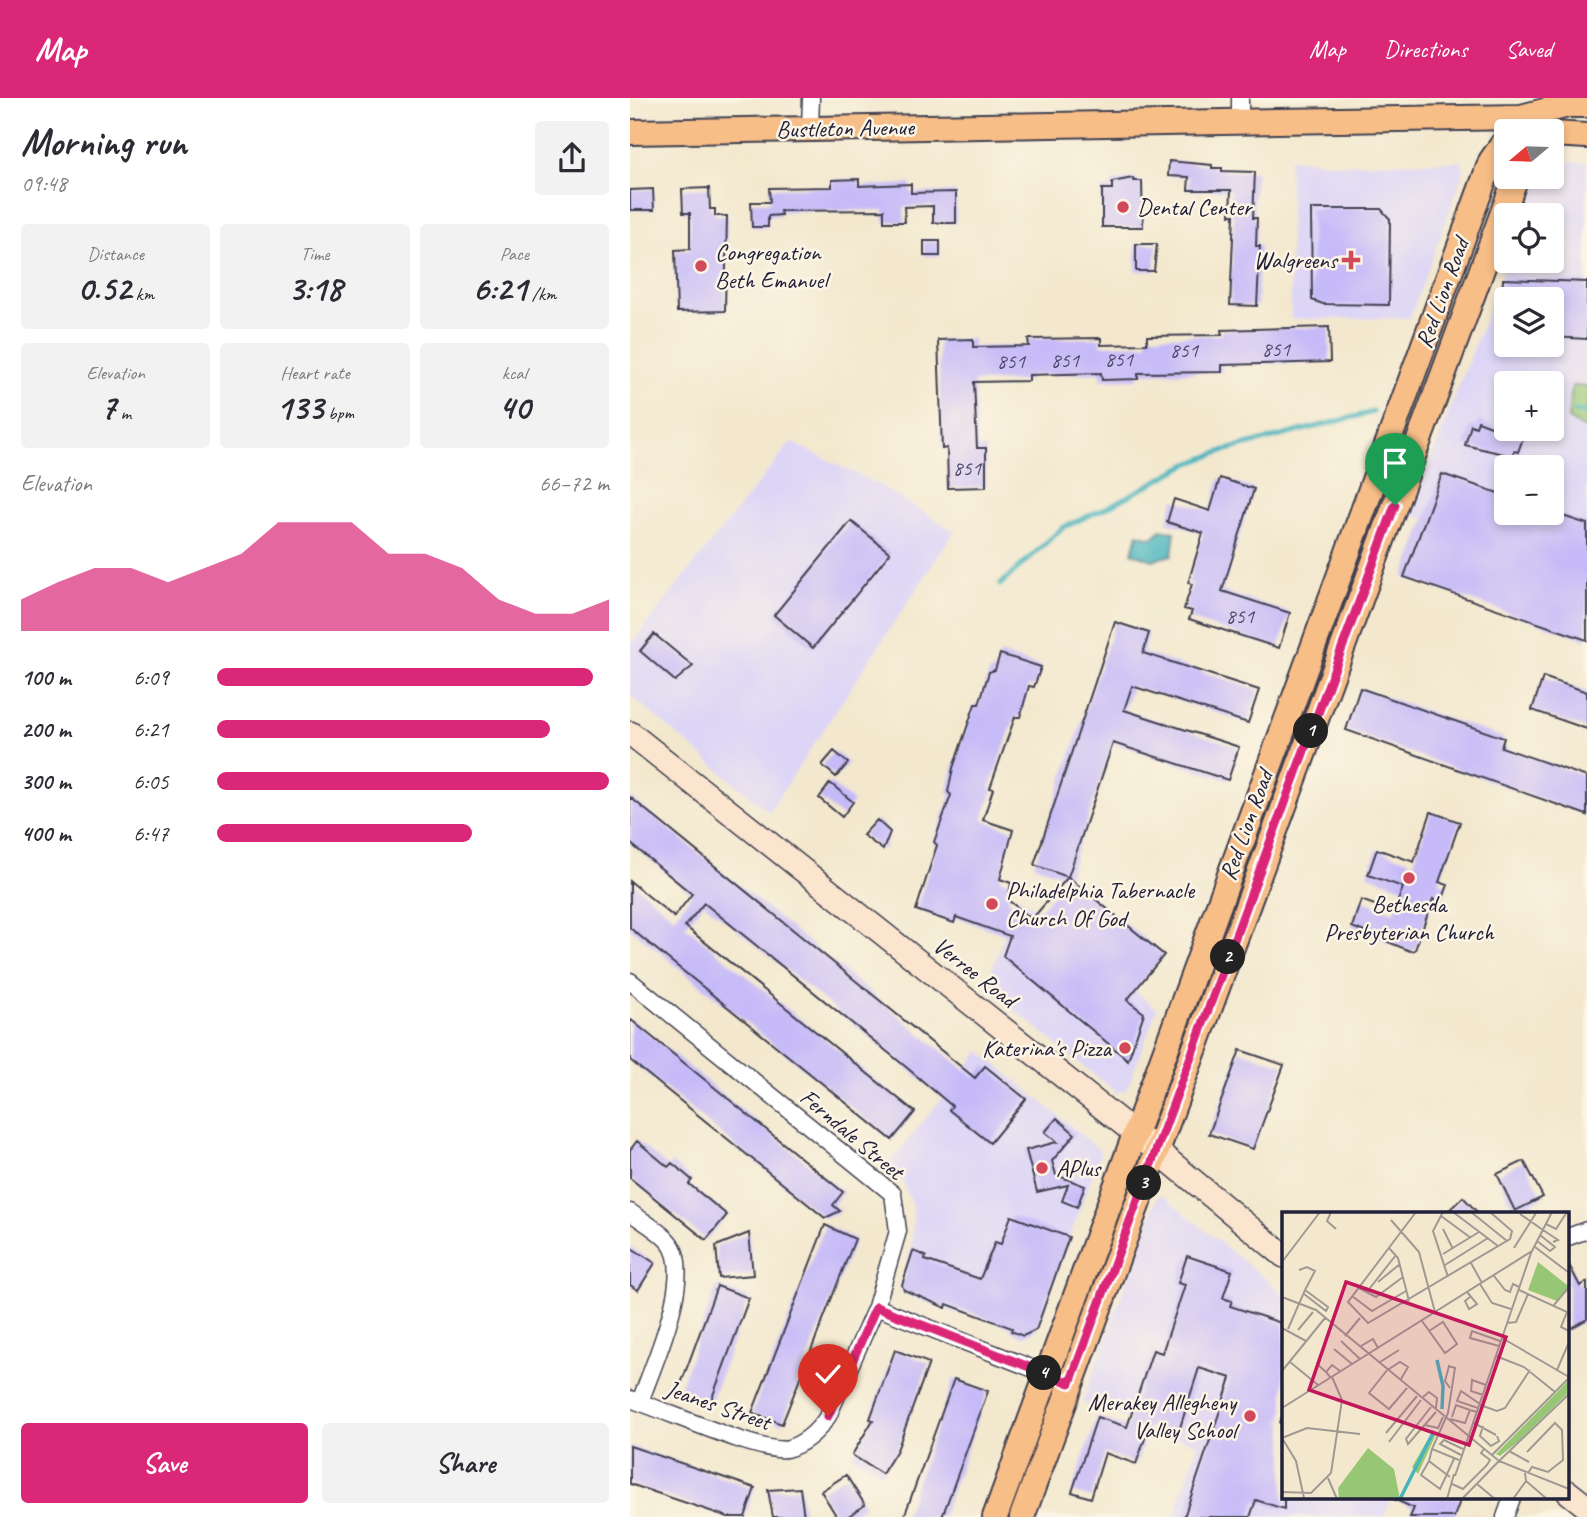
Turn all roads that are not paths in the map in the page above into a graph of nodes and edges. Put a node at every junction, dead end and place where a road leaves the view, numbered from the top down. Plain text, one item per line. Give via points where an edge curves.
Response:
1 (811, 98) edge
2 (1240, 98) edge
3 (1587, 105) edge
4 (1494, 119) edge
5 (1521, 119) edge
6 (1240, 123) junction
7 (810, 128) junction
8 (630, 132) edge
9 (1564, 135) edge
10 (1587, 136) edge
11 (1494, 157) edge
12 (1512, 189) edge
13 (1302, 674) junction
14 (1328, 683) junction
15 (630, 733) edge
16 (1204, 941) junction
17 (1230, 951) junction
18 (630, 981) edge
19 (1133, 1132) junction
20 (1156, 1150) junction
21 (630, 1212) edge
22 (1587, 1230) edge
23 (1570, 1236) edge
24 (1282, 1254) edge
25 (876, 1307) junction
26 (1045, 1373) junction
27 (1070, 1383) junction
28 (635, 1400) edge
29 (1570, 1494) edge
30 (1511, 1500) edge
31 (1587, 1507) edge
32 (995, 1517) edge
33 (1022, 1517) edge
34 (1505, 1517) edge

1 - 7 street
2 - 6 street
3 - 5 main road, Bustleton Avenue via 1565,105
4 - 6 main road, Bustleton Avenue
6 - 7 main road, Bustleton Avenue
7 - 8 main road, Bustleton Avenue
9 - 10 main road
11 - 13 main road, Red Lion Road
12 - 14 main road, Red Lion Road
13 - 14 main road
13 - 16 main road, Red Lion Road
14 - 17 main road, Red Lion Road
15 - 19 main road, Verree Road
16 - 17 main road
16 - 19 main road, Red Lion Road
17 - 20 main road, Red Lion Road
18 - 25 street, Ferndale Street via 893,1194 898,1231
19 - 20 main road, Verree Road
19 - 26 main road, Red Lion Road
20 - 24 main road, Verree Road
20 - 27 main road, Red Lion Road
21 - 28 street via 669,1242 678,1267 678,1286
22 - 23 street
25 - 26 street
25 - 28 street, Jeanes Street via 818,1432 784,1450 745,1441
26 - 27 street
26 - 32 main road, Red Lion Road
27 - 33 main road, Red Lion Road
29 - 31 main road
30 - 34 street

